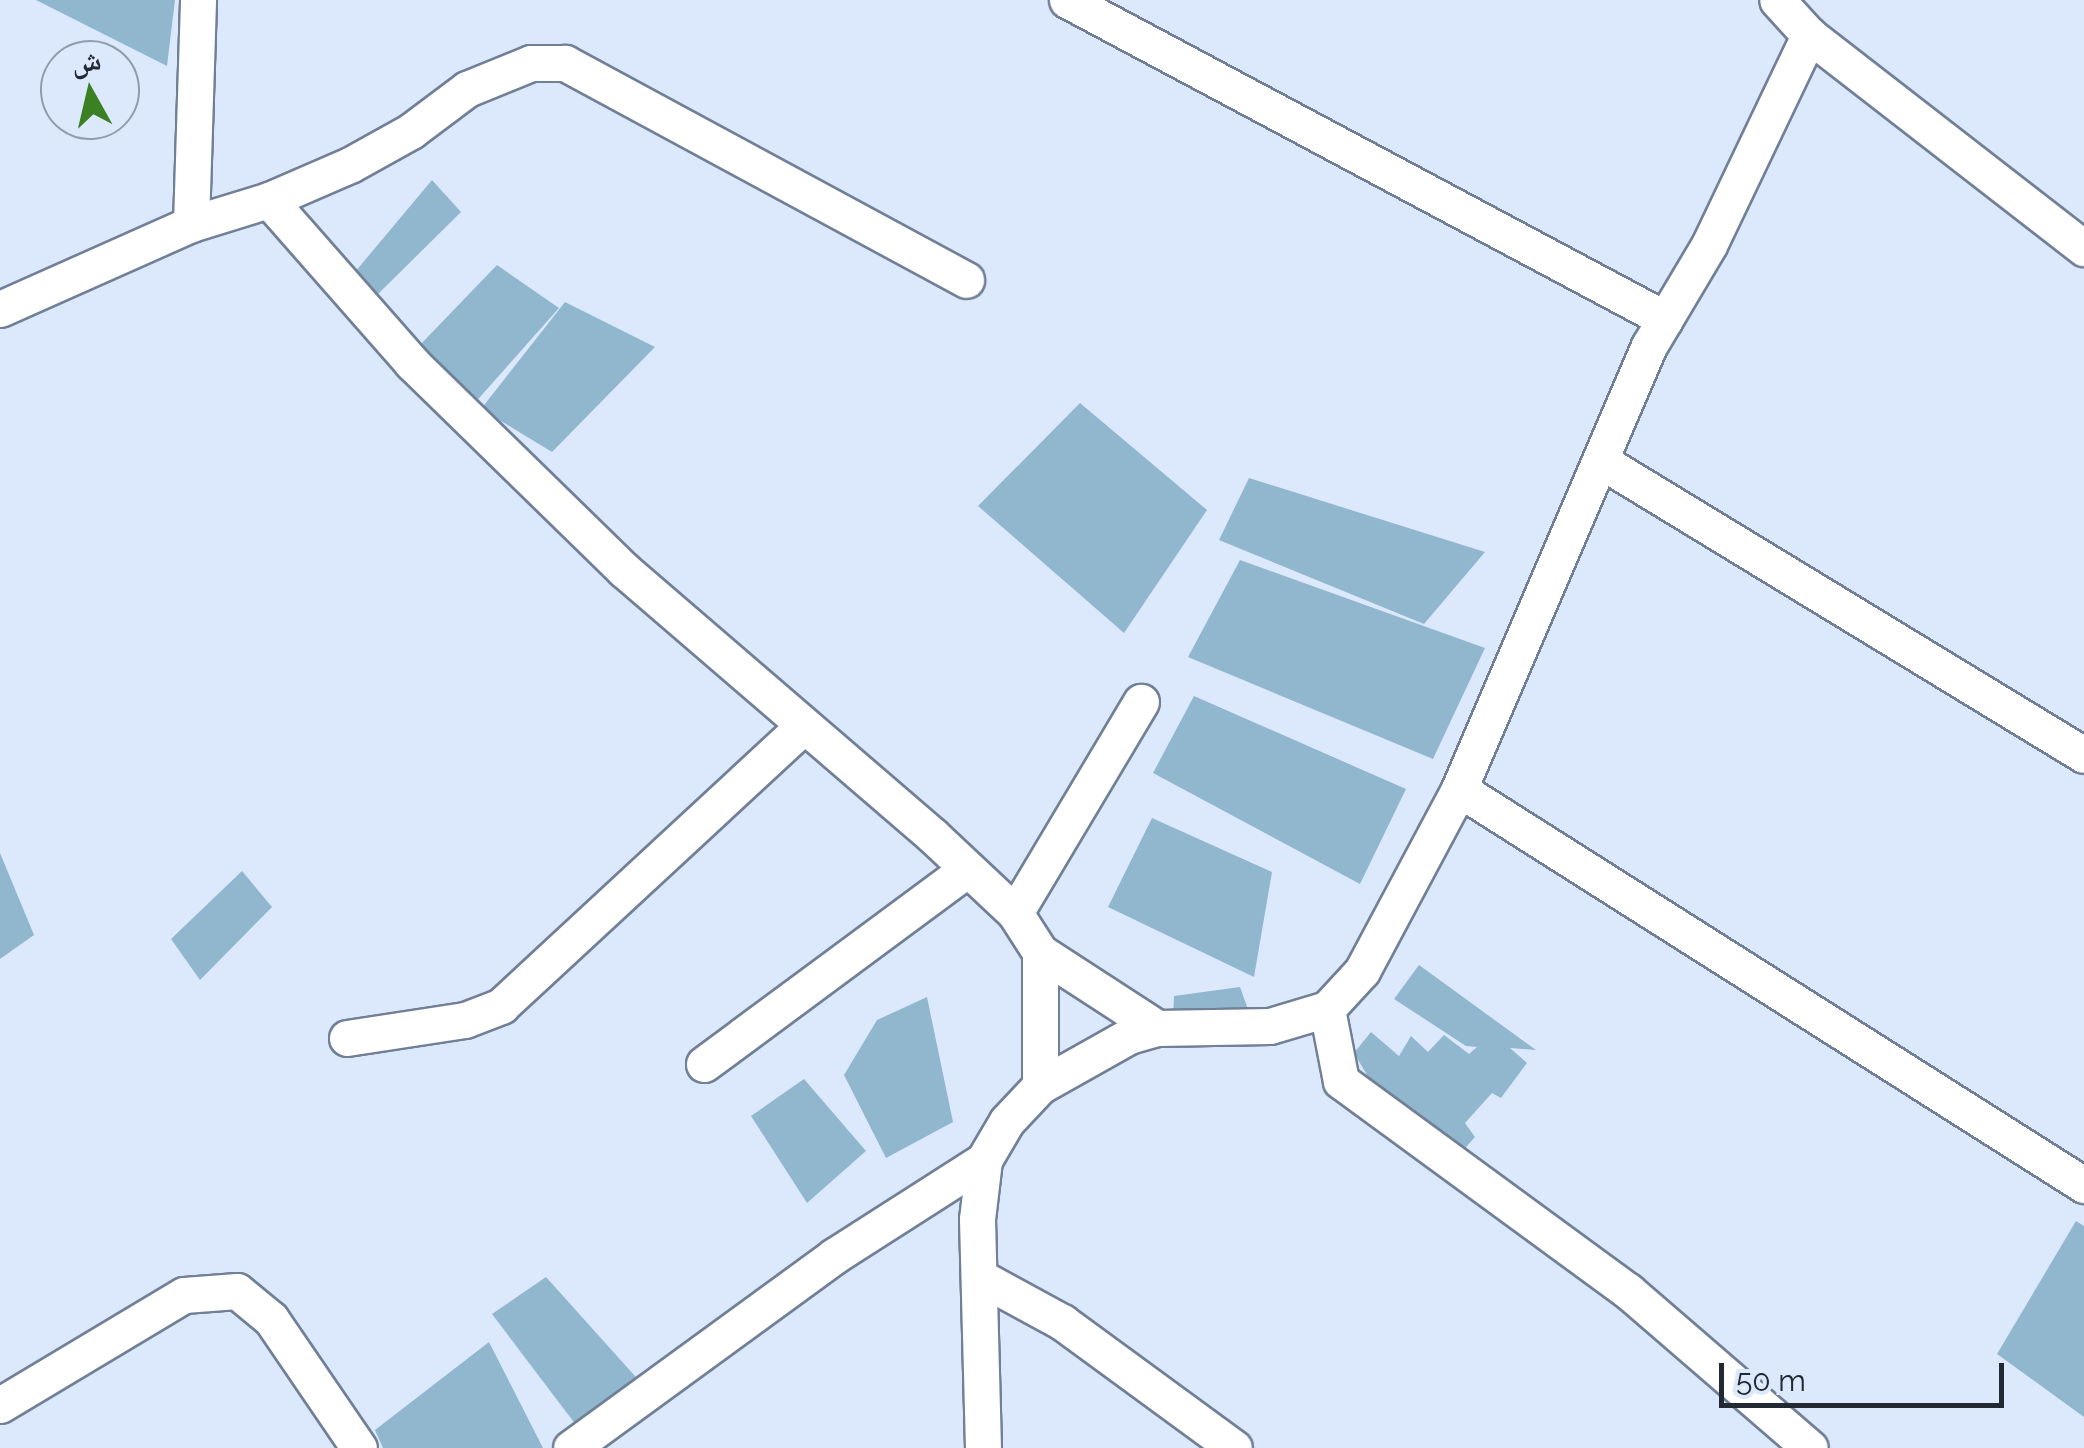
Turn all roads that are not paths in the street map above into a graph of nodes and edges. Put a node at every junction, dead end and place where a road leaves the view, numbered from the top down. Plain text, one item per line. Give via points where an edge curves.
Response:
1 (198, 0) edge
2 (1067, 0) edge
3 (1777, 0) edge
4 (1809, 36) junction
5 (269, 200) junction
6 (190, 224) junction
7 (2084, 248) edge
8 (966, 280) dead end
9 (0, 308) edge
10 (1665, 319) junction
11 (1601, 462) junction
12 (1141, 702) dead end
13 (803, 726) junction
14 (2084, 755) edge
15 (1458, 789) junction
16 (968, 869) junction
17 (1015, 913) junction
18 (1040, 952) junction
19 (1327, 1010) junction
20 (1157, 1028) junction
21 (347, 1038) dead end
22 (704, 1064) dead end
23 (1040, 1086) junction
24 (984, 1160) junction
25 (2084, 1186) edge
26 (982, 1279) junction
27 (0, 1405) edge
28 (359, 1448) edge
29 (570, 1448) edge
30 (983, 1448) edge
31 (1234, 1448) edge
32 (1810, 1448) edge

1 - 6 street
2 - 10 street
3 - 4 street
4 - 7 street
4 - 10 street via 1709,245
5 - 6 street
5 - 8 street via 411,131 467,88 531,63 565,63
5 - 13 street via 342,288 467,418 624,570
6 - 9 street
10 - 11 street
11 - 14 street
11 - 15 street
12 - 17 street
13 - 16 street
13 - 21 street via 501,1006 465,1020
15 - 19 street via 1362,972
15 - 25 street
16 - 17 street
16 - 22 street
17 - 18 street
18 - 20 street
18 - 23 street
19 - 20 street via 1270,1026
19 - 32 street via 1341,1080 1628,1291
20 - 23 street via 1096,1050
23 - 24 street
24 - 26 street
24 - 29 street via 834,1256
26 - 30 street
26 - 31 street via 1062,1322
27 - 28 street via 184,1295 238,1291 271,1319

